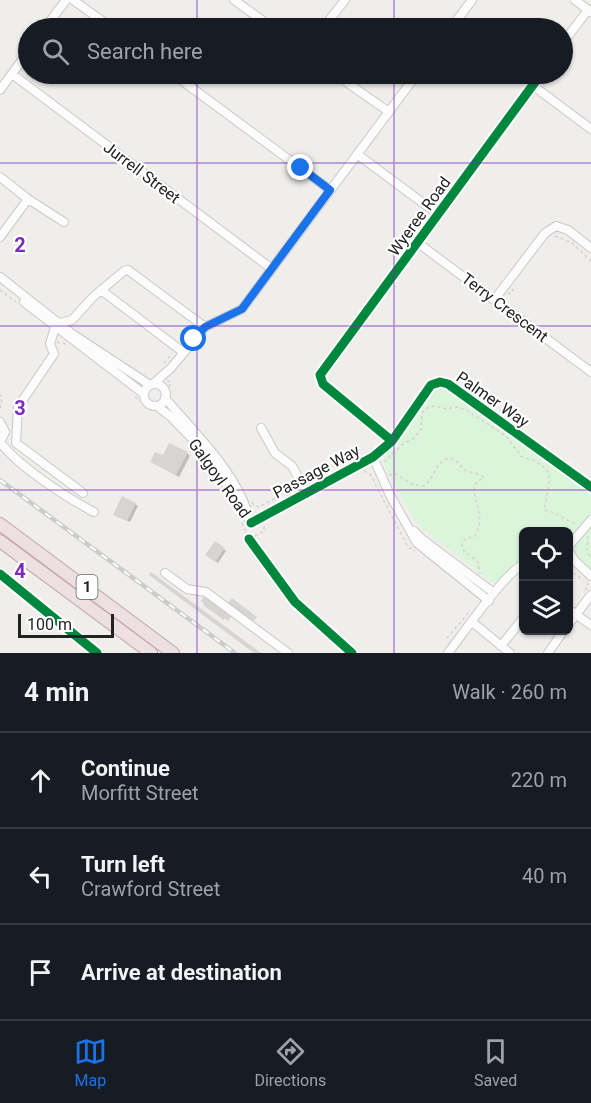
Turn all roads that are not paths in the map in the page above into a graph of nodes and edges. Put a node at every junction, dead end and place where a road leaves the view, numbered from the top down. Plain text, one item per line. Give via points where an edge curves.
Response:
1 (66, 0) edge
2 (73, 0) edge
3 (234, 0) edge
4 (345, 0) edge
5 (472, 0) edge
6 (575, 0) edge
7 (590, 11) edge
8 (52, 18) edge
9 (98, 18) edge
10 (259, 18) edge
11 (331, 18) edge
12 (458, 18) edge
13 (573, 31) edge
14 (18, 66) edge
15 (12, 74) junction
16 (18, 78) edge
17 (25, 84) edge
18 (187, 84) edge
19 (349, 84) edge
20 (410, 84) edge
21 (532, 85) joint
22 (0, 90) edge
23 (389, 112) junction
24 (591, 129) edge
25 (357, 154) junction
26 (0, 177) edge
27 (330, 190) junction
28 (28, 199) junction
29 (439, 214) junction
30 (64, 222) dead end
31 (1, 232) edge
32 (418, 243) junction
33 (591, 248) edge
34 (272, 269) junction
35 (0, 276) edge
36 (0, 283) edge
37 (101, 290) junction
38 (495, 299) junction
39 (72, 320) junction
40 (57, 325) junction
41 (205, 327) junction
42 (71, 333) junction
43 (180, 349) junction
44 (167, 367) junction
45 (591, 372) edge
46 (151, 384) junction
47 (163, 387) junction
48 (144, 394) junction
49 (165, 398) junction
50 (157, 406) junction
51 (0, 422) edge
52 (261, 428) dead end
53 (392, 441) junction
54 (0, 442) edge
55 (201, 444) junction
56 (373, 457) junction
57 (591, 487) edge
58 (306, 492) junction
59 (83, 493) dead end
60 (94, 512) dead end
61 (591, 520) edge
62 (251, 523) joint
63 (0, 524) edge
64 (407, 524) junction
65 (0, 541) edge
66 (573, 542) edge
67 (573, 558) edge
68 (519, 567) edge
69 (165, 573) dead end
70 (591, 576) edge
71 (494, 593) junction
72 (586, 595) edge
73 (489, 601) junction
74 (573, 611) edge
75 (573, 613) edge
76 (472, 622) junction
77 (519, 623) edge
78 (591, 625) edge
79 (561, 635) edge
80 (501, 646) junction
81 (151, 653) edge
82 (173, 653) edge
83 (288, 653) edge
84 (448, 653) edge
85 (510, 653) edge
86 (548, 653) edge

1 - 8 street
2 - 9 street
3 - 10 street
4 - 11 street
5 - 12 street
6 - 7 street
7 - 13 street
14 - 15 street
15 - 16 street, Jurrell Street
15 - 22 street
17 - 34 street, Jurrell Street
18 - 27 street
19 - 23 street
20 - 23 street
21 - 24 street
21 - 29 street, Wyeree Road
23 - 25 street
25 - 27 street
25 - 29 street
26 - 28 street
27 - 34 street
28 - 30 street
28 - 31 street
29 - 32 street, Wyeree Road
32 - 38 street, Terry Crescent
32 - 53 street, Wyeree Road via 320,375 323,384
33 - 38 street via 556,226 545,232
34 - 41 street via 242,309
35 - 40 street
36 - 40 street
37 - 39 street
37 - 41 street via 124,271 134,272
37 - 43 street
38 - 45 street, Terry Crescent
39 - 40 street
39 - 42 street
40 - 42 street
40 - 48 street
40 - 59 street via 50,344 54,354 18,406 16,443
41 - 43 street
42 - 46 street
43 - 44 street
44 - 46 street
44 - 47 street
46 - 47 street
46 - 48 street
47 - 49 street
48 - 50 street via 147,402
49 - 50 street
49 - 55 street, Galgoyl Road
50 - 55 street, Galgoyl Road
51 - 54 street via 5,432
52 - 58 street
53 - 56 street, Passage Way
53 - 57 street, Palmer Way via 431,385 440,382
54 - 60 street via 18,461
55 - 62 street, Galgoyl Road
56 - 58 street, Passage Way
56 - 64 street
58 - 62 street, Passage Way
61 - 66 street
63 - 82 highway, 1
64 - 71 street
64 - 73 street via 417,543
65 - 81 highway, 1
67 - 70 street
68 - 71 street
69 - 83 street via 187,589 206,592
71 - 73 street
72 - 74 street
73 - 76 street
75 - 78 street
76 - 80 street
76 - 84 street
77 - 80 street
79 - 86 street
80 - 85 street

